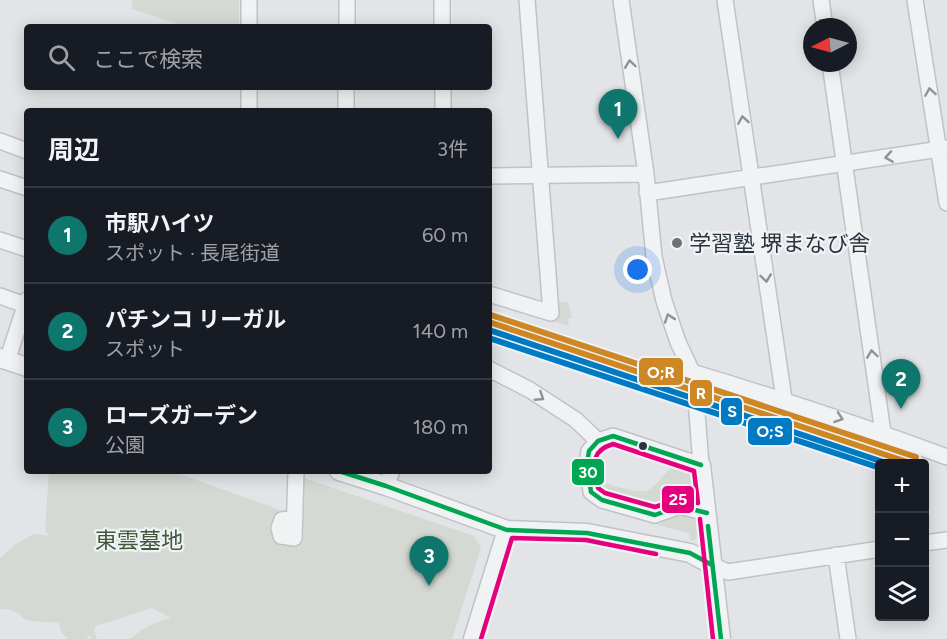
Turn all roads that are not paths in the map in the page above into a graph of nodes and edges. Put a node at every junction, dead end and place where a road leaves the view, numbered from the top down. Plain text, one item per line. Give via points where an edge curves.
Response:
1 (249, 0) edge
2 (347, 0) edge
3 (442, 0) edge
4 (527, 0) edge
5 (621, 0) edge
6 (725, 0) edge
7 (821, 0) edge
8 (915, 0) edge
9 (824, 18) edge
10 (249, 24) edge
11 (346, 24) edge
12 (442, 24) edge
13 (831, 72) edge
14 (249, 90) edge
15 (346, 90) edge
16 (443, 90) edge
17 (249, 108) edge
18 (346, 108) edge
19 (443, 108) edge
20 (0, 141) edge
21 (24, 149) edge
22 (943, 149) edge
23 (845, 164) junction
24 (646, 174) junction
25 (541, 175) junction
26 (492, 176) edge
27 (752, 178) junction
28 (0, 179) edge
29 (24, 187) edge
30 (647, 193) junction
31 (947, 203) edge
32 (0, 240) edge
33 (24, 248) edge
34 (492, 295) edge
35 (0, 296) edge
36 (24, 302) edge
37 (24, 307) edge
38 (3, 359) edge
39 (24, 367) edge
40 (492, 371) edge
41 (692, 372) junction
42 (784, 399) junction
43 (883, 433) junction
44 (598, 441) junction
45 (947, 457) edge
46 (701, 465) junction
47 (296, 474) edge
48 (358, 474) edge
49 (389, 479) edge
50 (707, 513) junction
51 (295, 518) dead end
52 (507, 530) junction
53 (947, 540) edge
54 (929, 542) edge
55 (875, 550) edge
56 (836, 555) junction
57 (712, 565) junction
58 (473, 639) edge
59 (721, 639) edge
60 (848, 639) edge

1 - 10 street
2 - 11 street
3 - 12 street
4 - 25 street
24 -> 5 street
27 -> 6 street
7 - 9 street
22 -> 8 street
13 - 23 street
14 - 17 street
15 - 18 street
16 - 19 street
20 - 21 street
22 -> 23 street
22 - 31 street
23 - 27 street
43 -> 23 street
24 - 25 street
24 - 30 street
25 - 26 street
25 - 34 street via 551,313
27 - 30 street
27 -> 42 street
28 - 29 street
41 -> 30 street via 664,301 654,257
32 - 33 street
35 - 36 street
37 - 38 street
38 - 39 street
40 -> 44 street via 549,402
41 - 42 street
41 - 46 street
42 -> 43 street
43 - 45 street
44 - 46 street via 613,436
44 - 50 street via 589,451 587,464 591,492 602,500 655,515 680,506
46 - 50 street
47 - 51 street
48 - 49 street
49 - 52 street
50 - 57 street
52 - 57 street via 587,533 690,553
52 - 58 street
53 - 54 street
55 - 56 street
56 - 57 street via 728,572
56 - 60 street
57 - 59 street

